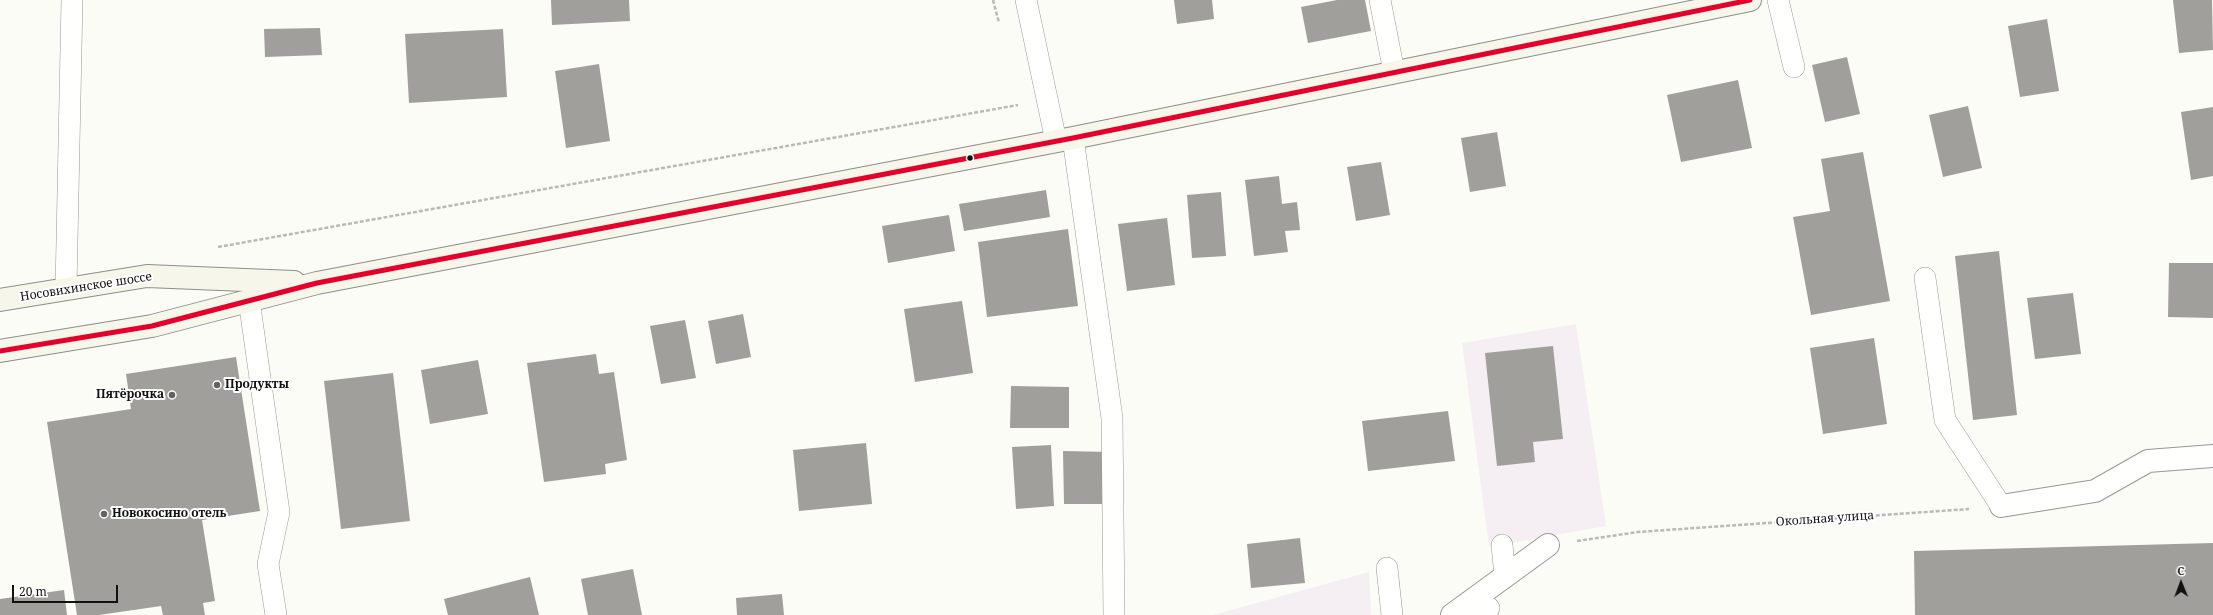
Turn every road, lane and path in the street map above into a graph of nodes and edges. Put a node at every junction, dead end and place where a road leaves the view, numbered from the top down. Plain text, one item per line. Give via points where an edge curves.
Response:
1 (72, 0) edge
2 (1026, 0) edge
3 (1380, 0) edge
4 (1750, 0) edge
5 (1778, 0) edge
6 (1794, 67) dead end
7 (1394, 72) junction
8 (1047, 100) junction
9 (1064, 139) junction
10 (212, 248) dead end
11 (1925, 278) dead end
12 (317, 283) junction
13 (66, 289) junction
14 (0, 300) edge
15 (249, 300) junction
16 (0, 351) edge
17 (2213, 456) edge
18 (2001, 506) junction
19 (1502, 544) dead end
20 (1548, 545) joint
21 (1387, 568) dead end
22 (1505, 576) junction
23 (1489, 608) dead end
24 (1454, 614) edge
25 (276, 615) edge
26 (1114, 615) edge
27 (1392, 615) edge

1 - 13 lane
2 - 8 lane
3 - 7 lane
4 - 7 main road, Носовихинское шоссе
5 - 6 lane
7 - 9 main road, Носовихинское шоссе
8 - 9 lane
8 - 10 path
9 - 12 main road, Носовихинское шоссе
9 - 26 lane via 1112,418
11 - 18 lane via 1945,420
12 - 13 main road, Носовихинское шоссе via 147,276
12 - 15 main road, Носовихинское шоссе
13 - 14 main road, Носовихинское шоссе
15 - 16 main road, Носовихинское шоссе via 152,326
15 - 25 lane via 279,512 268,564
17 - 18 street via 2148,461 2095,491
18 - 20 path, Окольная улица via 1638,532
19 - 22 lane
20 - 22 street
21 - 27 lane
22 - 24 street
23 - 24 lane

